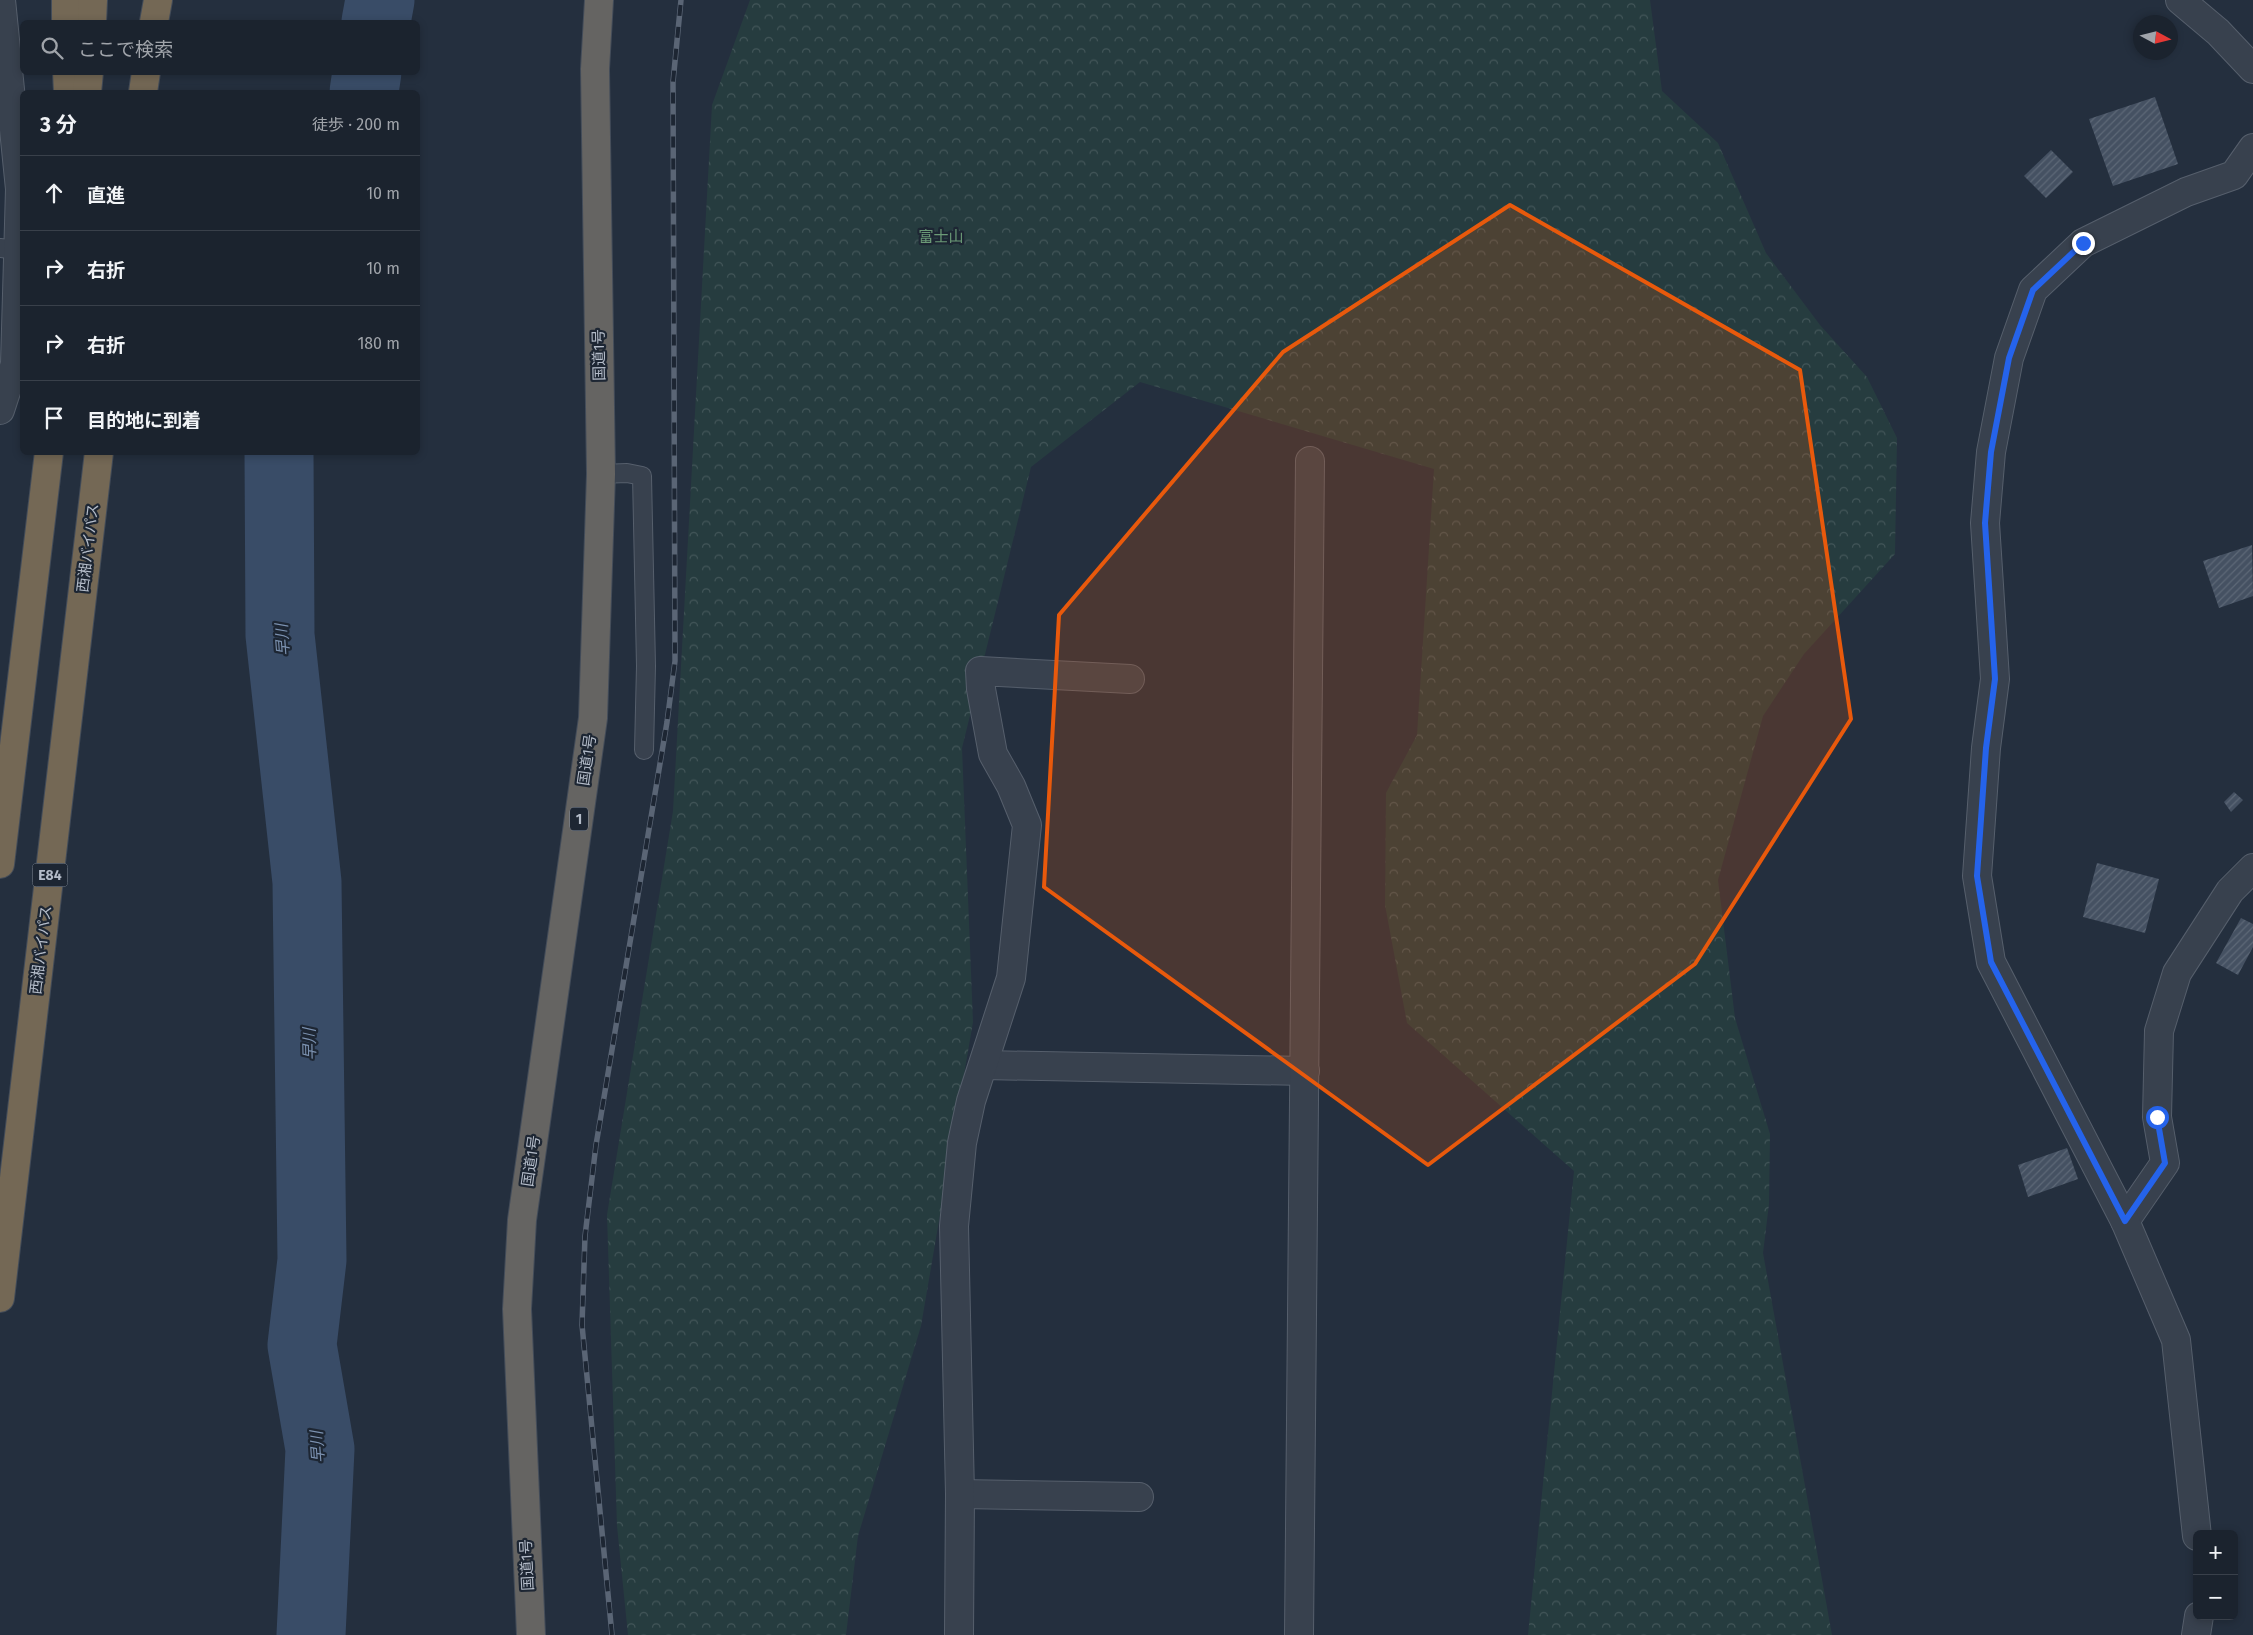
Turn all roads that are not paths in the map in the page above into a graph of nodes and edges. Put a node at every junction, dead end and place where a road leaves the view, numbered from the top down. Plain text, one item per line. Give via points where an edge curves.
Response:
1 (1, 0) edge
2 (66, 0) edge
3 (93, 0) edge
4 (144, 0) edge
5 (158, 0) edge
6 (599, 0) edge
7 (2180, 0) edge
8 (66, 20) edge
9 (92, 20) edge
10 (143, 20) edge
11 (154, 20) edge
12 (2253, 69) edge
13 (67, 75) edge
14 (89, 75) edge
15 (140, 75) edge
16 (146, 75) edge
17 (68, 90) edge
18 (87, 90) edge
19 (139, 90) edge
20 (143, 90) edge
21 (2253, 148) edge
22 (9, 249) edge
23 (0, 410) edge
24 (49, 455) edge
25 (99, 455) edge
26 (1310, 461) dead end
27 (600, 474) junction
28 (1130, 680) dead end
29 (644, 750) dead end
30 (0, 864) edge
31 (2253, 868) edge
32 (984, 1065) junction
33 (1305, 1071) junction
34 (2125, 1221) junction
35 (0, 1298) edge
36 (960, 1494) junction
37 (1139, 1497) dead end
38 (2196, 1530) edge
39 (2198, 1620) edge
40 (531, 1635) edge
41 (960, 1635) edge
42 (1299, 1635) edge
43 (2196, 1635) edge

1 - 22 street via 20,189
2 - 8 highway
3 - 9 highway
4 - 10 highway
5 - 11 highway
6 - 27 highway, 国道1号 / 1 via 595,69
7 - 12 street via 2218,32
13 - 17 highway
14 - 18 highway
15 - 19 highway
16 - 20 highway
21 - 34 street via 2234,175 2186,192 2083,243 2033,290 2009,358 1991,452 1985,523 1995,679 1986,748 1977,876 1991,962
22 - 23 street via 15,364
24 - 30 highway
25 - 35 highway, 西湘バイパス / E84
26 - 33 street
27 - 29 lane via 642,476 646,666
27 - 40 highway, 国道1号 / 1 via 593,718 522,1220 517,1309
28 - 32 street via 980,671 993,754 1027,825 1011,978
31 - 34 street via 2230,891 2177,973 2159,1031 2157,1117 2165,1163
32 - 33 street
32 - 36 street via 971,1101 962,1143 954,1226
33 - 42 street
34 - 38 street via 2176,1340
36 - 37 street
36 - 41 street
39 - 43 street

